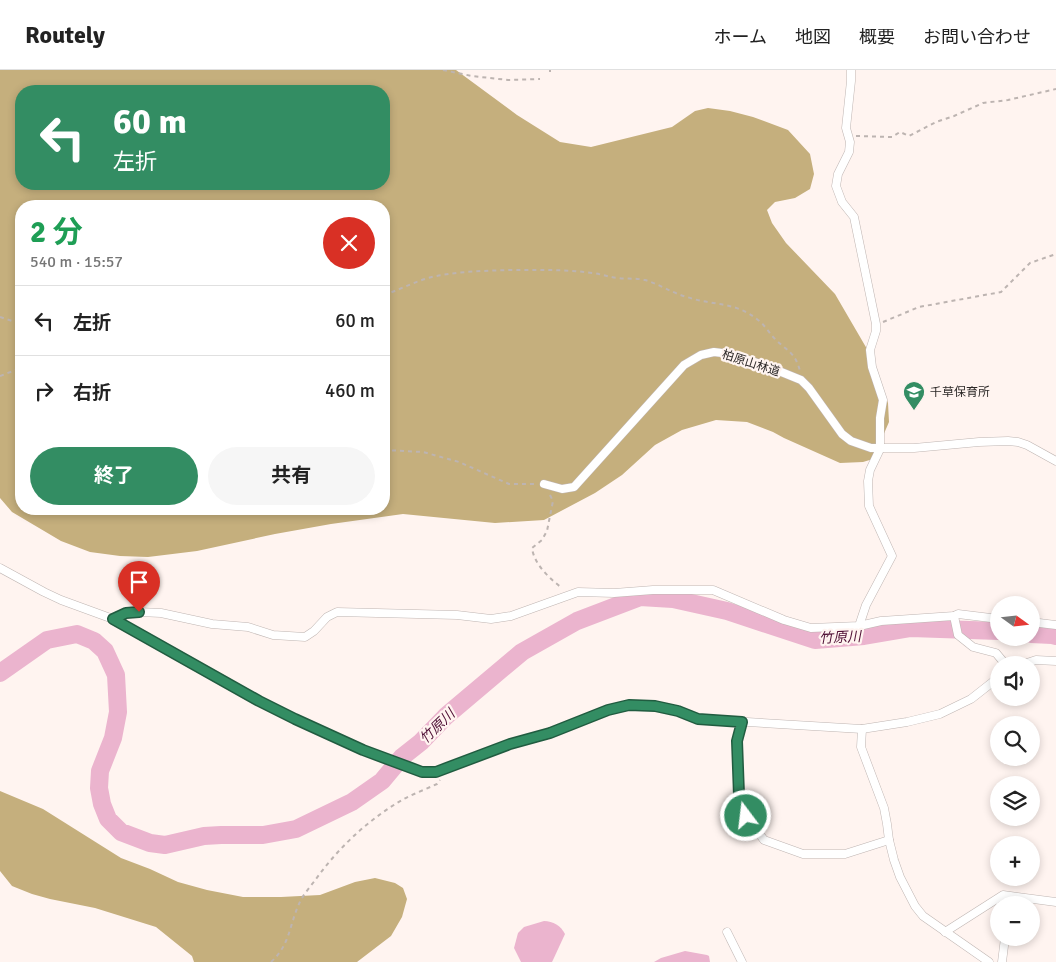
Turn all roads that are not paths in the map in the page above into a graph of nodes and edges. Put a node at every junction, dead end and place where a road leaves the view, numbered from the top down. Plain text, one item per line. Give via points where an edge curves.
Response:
1 (851, 70) edge
2 (880, 449) junction
3 (1056, 462) edge
4 (544, 484) road end
5 (0, 568) edge
6 (990, 617) edge
7 (955, 618) junction
8 (113, 619) junction
9 (1040, 623) edge
10 (1056, 625) edge
11 (858, 626) junction
12 (998, 656) edge
13 (1040, 660) edge
14 (1056, 661) edge
15 (990, 684) edge
16 (742, 722) junction
17 (862, 729) junction
18 (889, 840) junction
19 (1000, 896) edge
20 (1009, 896) edge
21 (1040, 900) edge
22 (1056, 902) edge
23 (990, 903) edge
24 (727, 932) dead end
25 (945, 932) junction
26 (1004, 946) edge
27 (742, 962) edge
28 (989, 962) edge
29 (1002, 962) edge

1 - 2 street via 846,128 849,152 836,186 842,202 854,217 876,324 870,350 883,400
2 - 3 street, 柏原山林道 via 1008,441 1027,445
2 - 4 street, 柏原山林道 via 862,446 842,434 801,380 730,354 714,352 701,355 684,366 574,487 562,489
2 - 11 street via 870,470 869,506 892,556
5 - 8 street via 53,596
6 - 7 street via 958,614
7 - 11 street
7 - 12 street via 958,635 973,647
8 - 11 street via 126,613 160,613 212,624 248,627 273,635 305,637 337,612 491,619 511,616 578,592 713,590 811,628
8 - 16 street via 259,701 363,750 422,772 436,772 629,705 655,706 698,719
9 - 10 street
13 - 14 street
15 - 17 street via 971,699 940,714
16 - 17 street
16 - 18 street via 737,741 739,795 746,816 764,840 803,854 845,854
17 - 18 street via 861,747 884,808
18 - 25 street via 900,877 915,906
19 - 20 street
21 - 22 street
23 - 25 street
24 - 27 street
25 - 28 street
26 - 29 street

